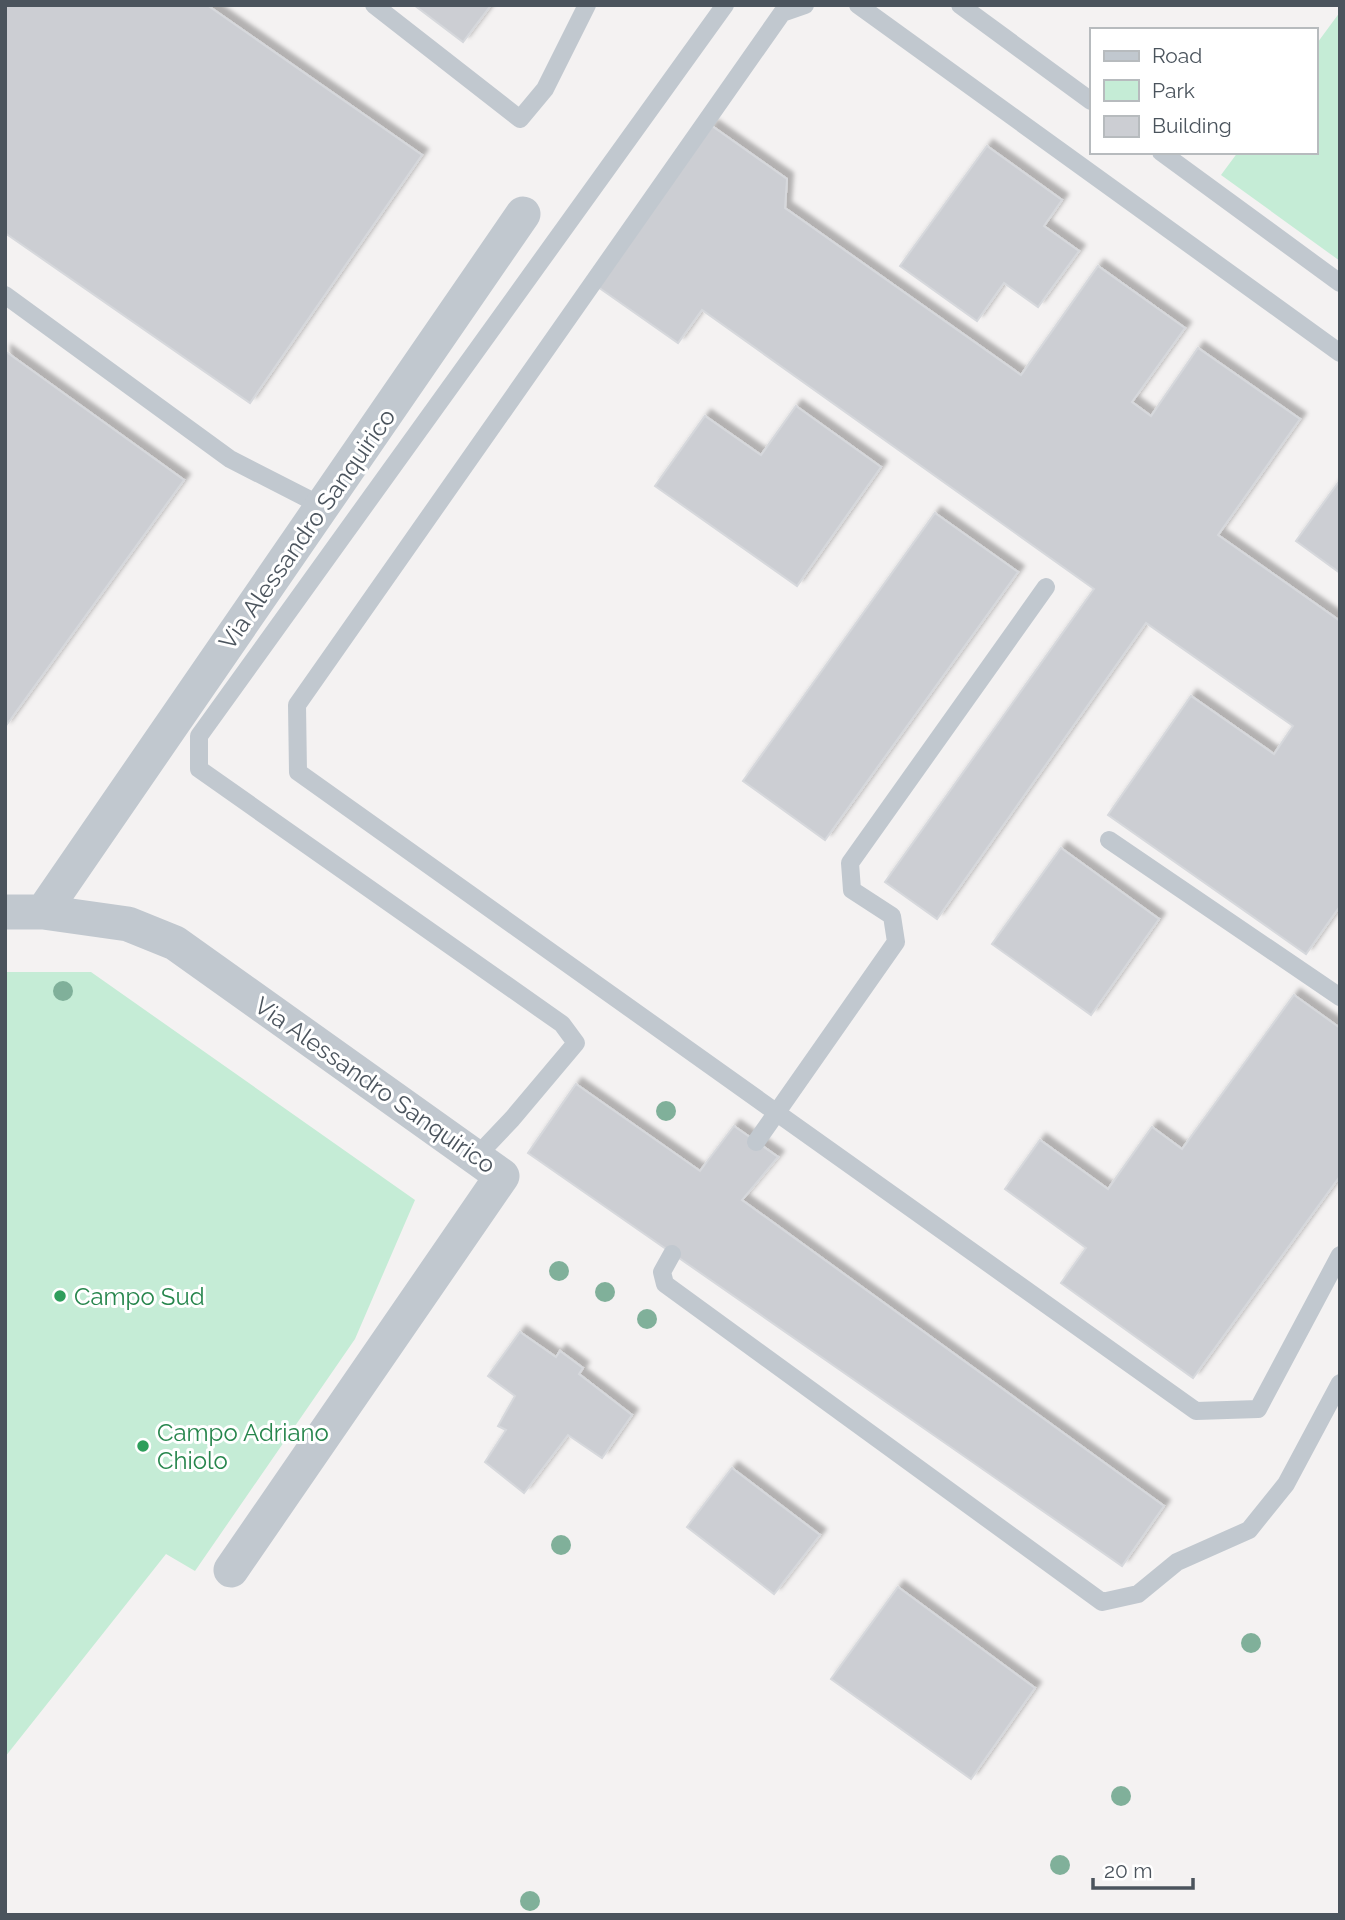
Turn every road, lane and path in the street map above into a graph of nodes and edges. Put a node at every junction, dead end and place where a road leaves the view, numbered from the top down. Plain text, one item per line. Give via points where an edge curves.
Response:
1 (374, 5) edge
2 (586, 5) edge
3 (725, 5) edge
4 (805, 5) edge
5 (858, 5) edge
6 (960, 5) edge
7 (1090, 100) edge
8 (1164, 154) edge
9 (523, 215) dead end
10 (1340, 283) edge
11 (5, 295) edge
12 (1340, 353) edge
13 (322, 506) junction
14 (1046, 587) dead end
15 (1109, 840) dead end
16 (5, 912) edge
17 (43, 912) junction
18 (1340, 997) edge
19 (777, 1112) junction
20 (756, 1142) dead end
21 (475, 1158) junction
22 (672, 1254) dead end
23 (1340, 1255) edge
24 (1340, 1383) edge
25 (231, 1570) dead end

1 - 2 lane via 520,119 545,89
3 - 21 lane via 199,736 199,769 562,1024 576,1044
4 - 19 lane via 782,13 297,705 298,772
5 - 12 lane
6 - 7 lane
8 - 10 lane
9 - 13 street, Via Alessandro Sanquirico
11 - 13 lane via 230,459
13 - 17 street, Via Alessandro Sanquirico
14 - 19 lane via 850,863 852,890 892,916 896,942
15 - 18 lane
16 - 17 street, Via Alessandro Sanquirico
17 - 21 street, Via Alessandro Sanquirico via 128,924 175,943
19 - 20 lane
19 - 23 lane via 1196,1411 1258,1409
21 - 25 street, Via Alessandro Sanquirico via 502,1176
22 - 24 lane via 662,1272 666,1284 1102,1602 1138,1594 1177,1562 1249,1530 1286,1484

